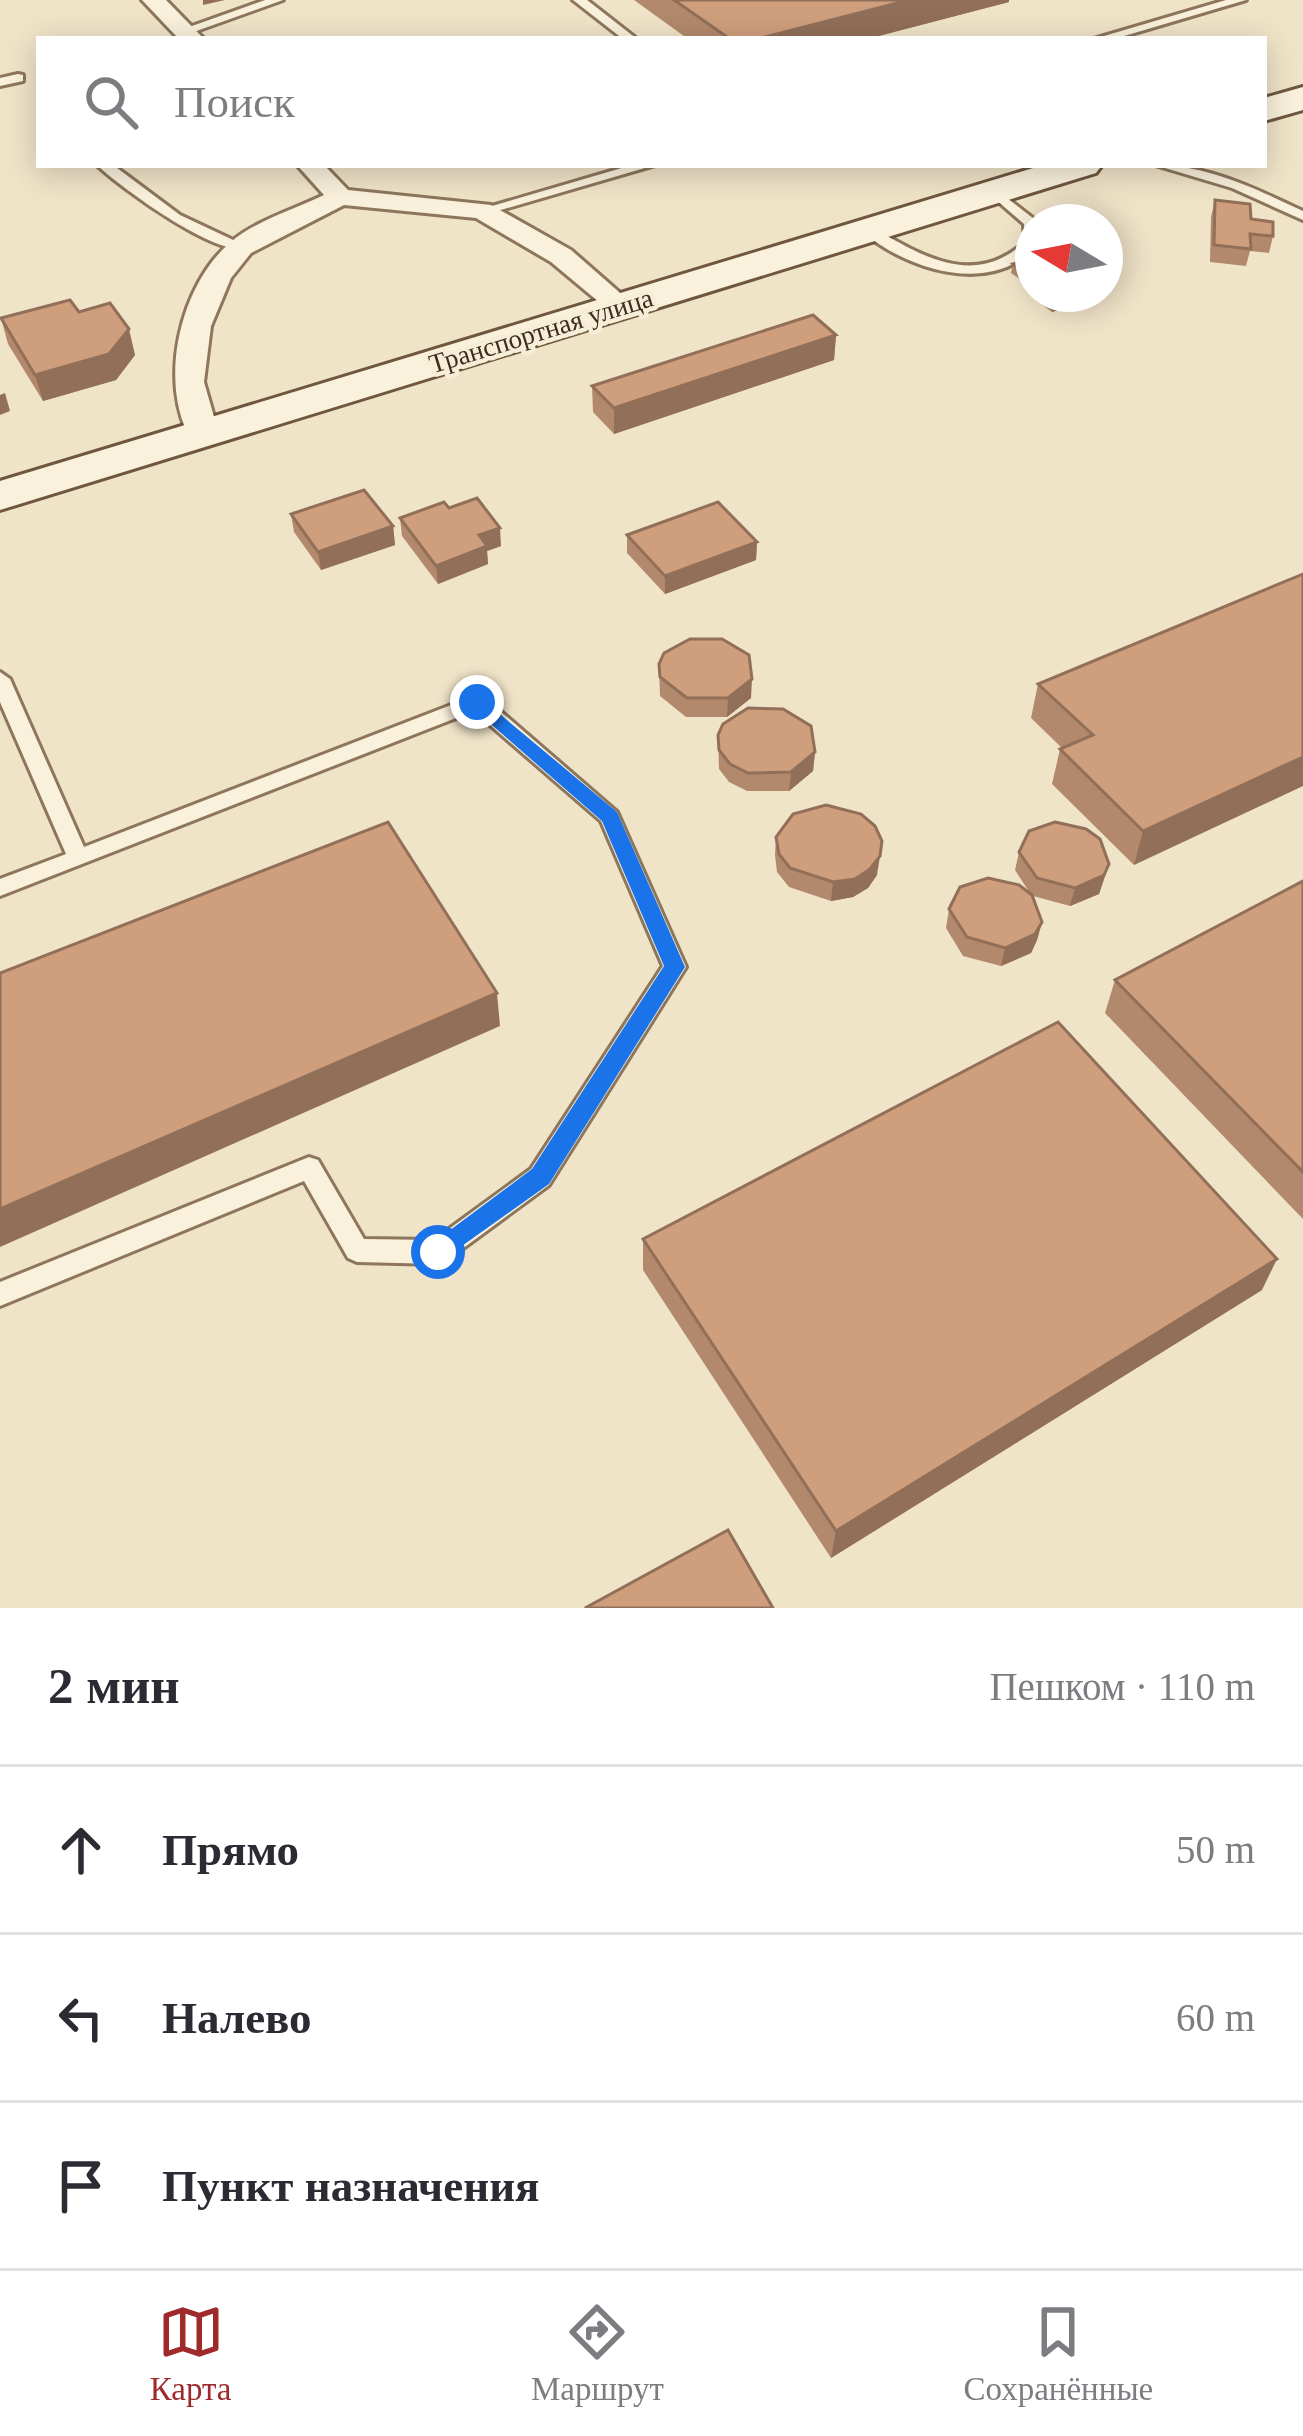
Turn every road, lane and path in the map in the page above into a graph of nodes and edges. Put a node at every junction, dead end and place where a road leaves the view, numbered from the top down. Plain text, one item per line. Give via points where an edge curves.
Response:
1 (153, 0) edge
2 (277, 0) edge
3 (579, 0) edge
4 (1240, 0) edge
5 (188, 35) edge
6 (627, 36) edge
7 (1111, 36) edge
8 (18, 78) dead end
9 (0, 82) edge
10 (1303, 98) edge
11 (1267, 109) edge
12 (108, 168) edge
13 (313, 168) edge
14 (637, 168) edge
15 (1073, 168) edge
16 (1173, 168) edge
17 (994, 192) junction
18 (340, 197) junction
19 (482, 211) junction
20 (1303, 216) edge
21 (868, 231) junction
22 (241, 247) junction
23 (621, 306) junction
24 (202, 434) junction
25 (0, 496) edge
26 (0, 679) edge
27 (78, 857) junction
28 (0, 888) edge
29 (0, 1294) edge

1 - 5 street
2 - 5 lane
3 - 6 lane
4 - 7 lane
8 - 9 lane
10 - 11 main road
12 - 22 lane via 176,218
13 - 18 street
14 - 19 lane
15 - 17 main road, Транспортная улица
16 - 20 lane via 1237,185
17 - 21 main road, Транспортная улица
17 - 21 lane via 1031,224 1032,244 1021,258 953,270 925,264
18 - 19 street
18 - 22 street
19 - 23 street via 561,256
21 - 23 main road, Транспортная улица
22 - 24 street via 196,326 189,382
23 - 24 main road, Транспортная улица
24 - 25 main road, Транспортная улица
26 - 27 lane
27 - 28 lane
27 - 29 lane via 477,702 610,817 675,967 540,1177 438,1252 358,1250 309,1168

